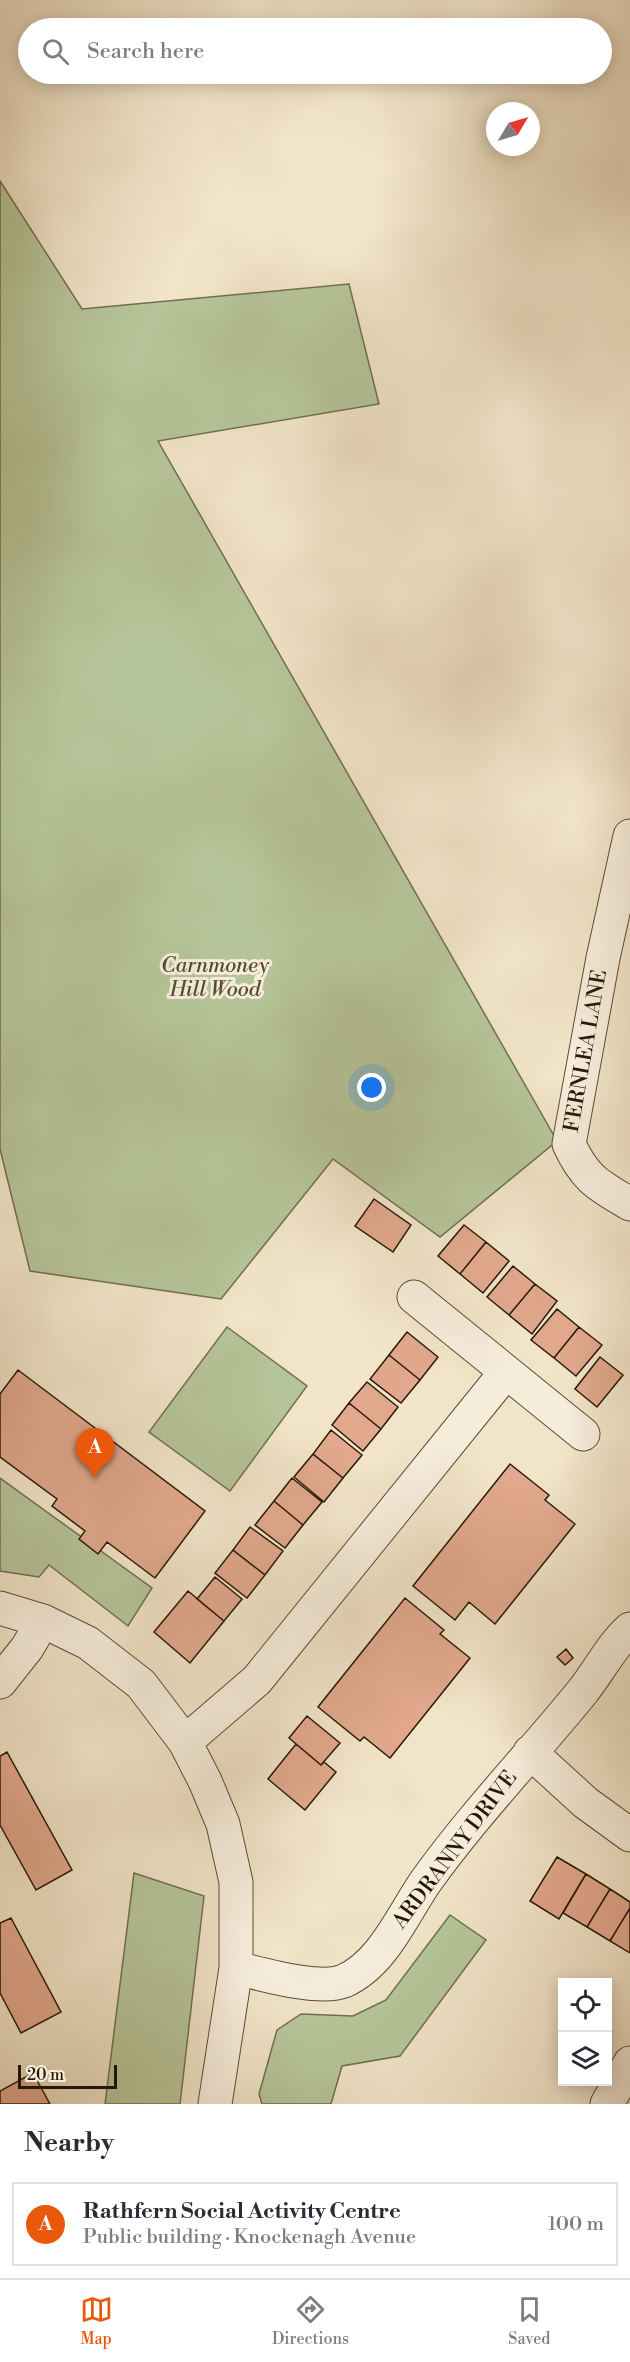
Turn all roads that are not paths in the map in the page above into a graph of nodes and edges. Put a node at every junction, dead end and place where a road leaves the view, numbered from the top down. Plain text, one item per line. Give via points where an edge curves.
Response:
1 (630, 836) edge
2 (630, 1204) edge
3 (414, 1298) dead end
4 (506, 1372) junction
5 (583, 1434) dead end
6 (0, 1608) edge
7 (43, 1621) junction
8 (630, 1629) edge
9 (0, 1682) edge
10 (185, 1742) junction
11 (530, 1752) junction
12 (630, 1835) edge
13 (236, 1968) junction
14 (630, 2063) edge
15 (215, 2104) edge
16 (607, 2104) edge

1 - 2 street, FERNLEA LANE via 569,1143 578,1164 596,1184
3 - 4 street
4 - 5 street
4 - 10 street via 257,1680
6 - 7 street
7 - 9 street
7 - 10 street via 88,1643 141,1683
8 - 11 street, ARDRANNY DRIVE
10 - 13 street via 223,1824 236,1882
11 - 12 street via 586,1803
11 - 13 street, ARDRANNY DRIVE via 426,1881 361,1972 341,1982 300,1983
13 - 15 street
14 - 16 street

